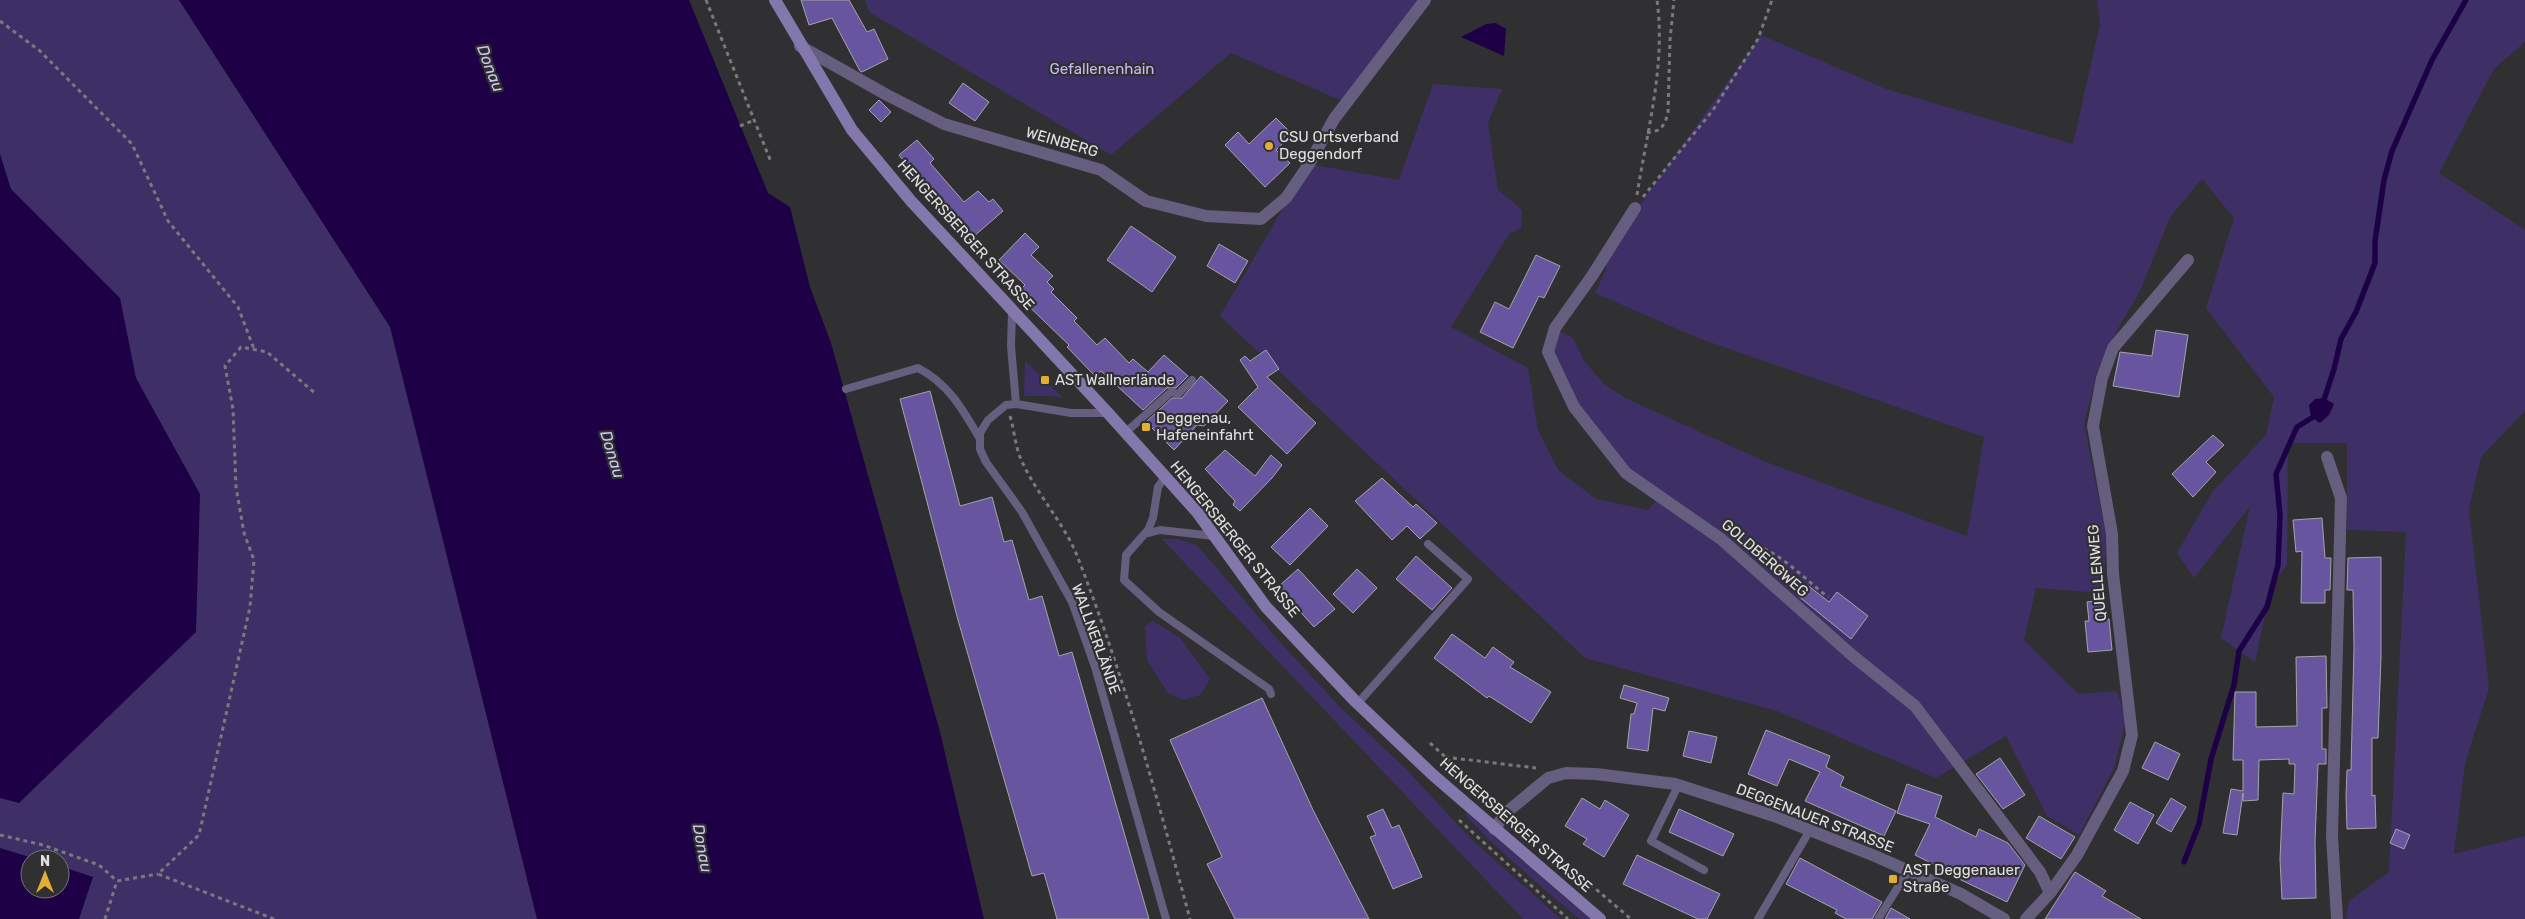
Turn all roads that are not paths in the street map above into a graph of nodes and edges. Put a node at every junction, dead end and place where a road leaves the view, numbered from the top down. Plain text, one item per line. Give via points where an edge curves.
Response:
1 (775, 0) edge
2 (1425, 0) edge
3 (800, 46) junction
4 (1635, 208) road end
5 (2188, 260) dead end
6 (1012, 312) junction
7 (1192, 380) dead end
8 (846, 389) dead end
9 (1016, 404) junction
10 (1108, 413) junction
11 (1126, 433) junction
12 (980, 439) junction
13 (2327, 457) dead end
14 (1164, 476) junction
15 (1145, 534) junction
16 (1214, 536) junction
17 (1428, 544) dead end
18 (1271, 694) dead end
19 (1358, 703) junction
20 (1678, 786) junction
21 (1494, 829) junction
22 (1810, 830) junction
23 (1704, 870) dead end
24 (1908, 871) junction
25 (2050, 893) junction
26 (1166, 919) edge
27 (1600, 919) edge
28 (1758, 919) edge
29 (1878, 919) edge
30 (2004, 919) edge
31 (2026, 919) edge
32 (2337, 919) edge

1 - 3 main road, HENGERSBERGER STRASSE
2 - 3 street, WEINBERG via 1334,118 1286,198 1261,218 1206,216 1146,201 1101,170 944,124
3 - 6 main road, HENGERSBERGER STRASSE via 852,130 911,201
4 - 25 street, GOLDBERGWEG via 1555,328 1548,352 1574,407 1626,473 1721,539 1852,656 1915,706 2032,860
5 - 25 street, QUELLENWEG via 2113,348 2102,378 2093,426 2112,534 2113,574 2132,735 2123,771 2077,855
6 - 9 lane
6 - 10 main road, HENGERSBERGER STRASSE
7 - 11 lane via 1178,394 1171,392
8 - 12 lane, WALLNERLÄNDE via 918,368 933,376 954,396
9 - 10 lane via 1072,413
9 - 12 lane via 1006,406 988,420
10 - 11 main road, HENGERSBERGER STRASSE
11 - 14 main road, HENGERSBERGER STRASSE
12 - 26 lane, WALLNERLÄNDE via 980,449 986,462 1022,512 1072,602 1095,667
13 - 32 street via 2342,498 2332,836
14 - 15 lane via 1158,487 1153,518
14 - 16 main road, HENGERSBERGER STRASSE
15 - 16 lane via 1160,530
15 - 18 lane via 1126,556 1124,580 1159,612 1269,689
16 - 19 main road, HENGERSBERGER STRASSE via 1266,607
17 - 19 lane via 1468,579
19 - 21 main road, HENGERSBERGER STRASSE
20 - 21 street, DEGGENAUER STRASSE via 1566,773 1548,778 1507,812
20 - 22 street, DEGGENAUER STRASSE
20 - 23 lane via 1651,841
21 - 27 main road, HENGERSBERGER STRASSE
22 - 24 street, DEGGENAUER STRASSE
22 - 28 lane
24 - 29 lane
24 - 30 street, DEGGENAUER STRASSE via 1961,894
25 - 31 street

